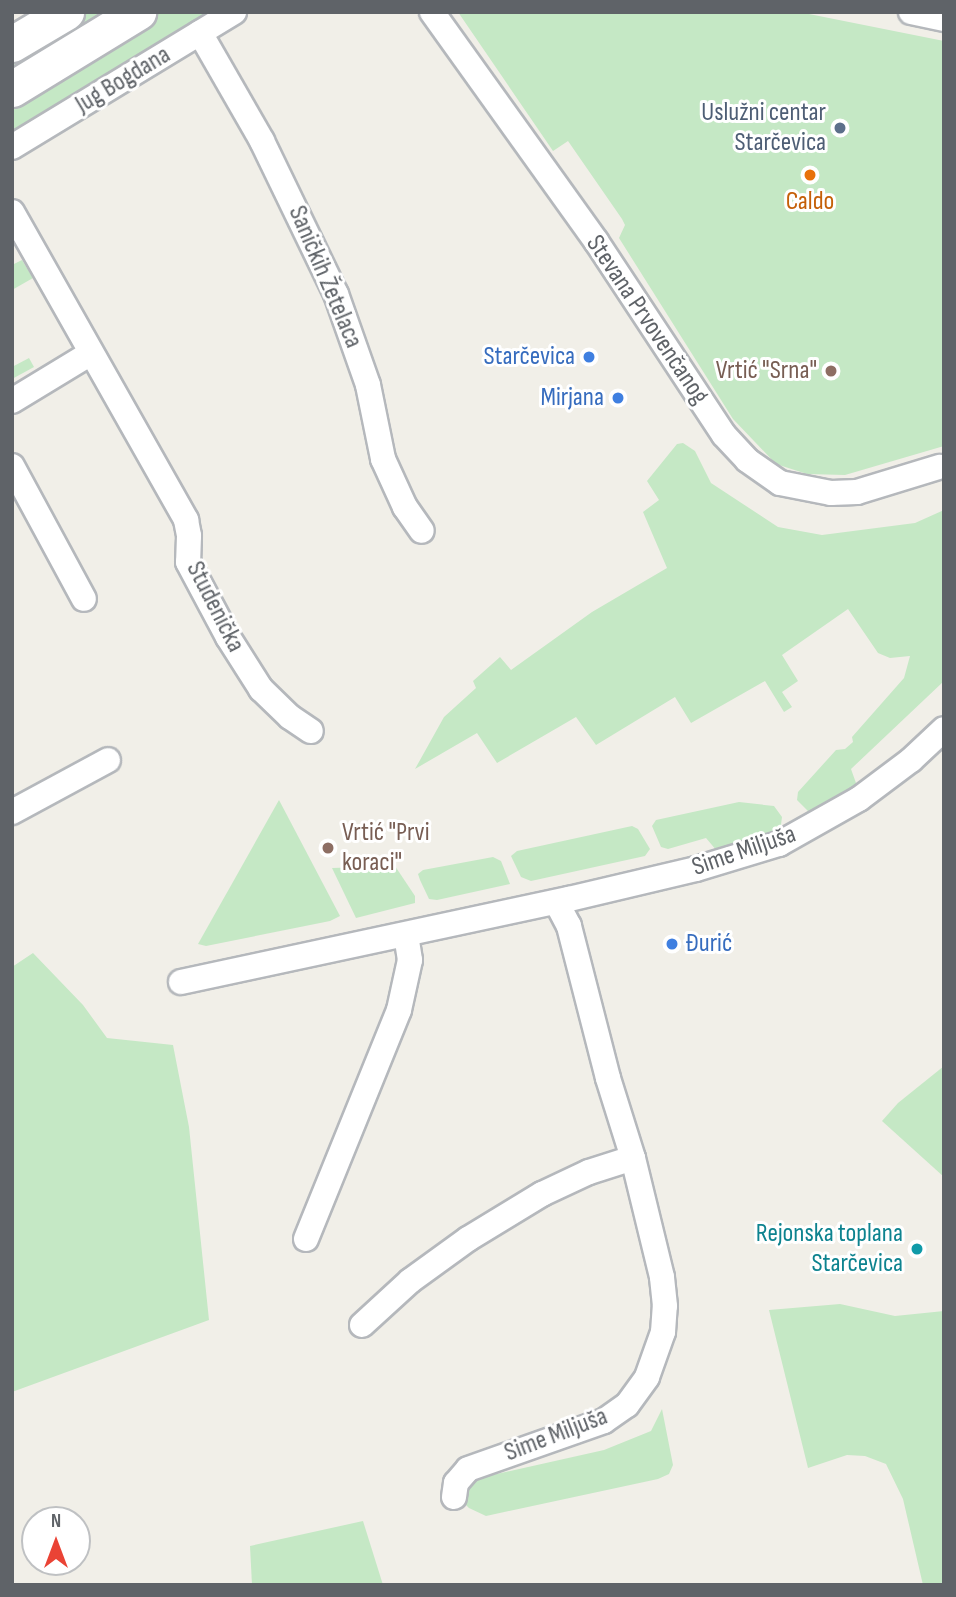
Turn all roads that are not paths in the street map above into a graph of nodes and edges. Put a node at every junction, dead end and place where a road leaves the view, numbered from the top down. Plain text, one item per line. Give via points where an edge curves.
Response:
1 (66, 12) edge
2 (138, 12) edge
3 (234, 12) edge
4 (432, 12) edge
5 (911, 12) edge
6 (944, 19) edge
7 (200, 33) junction
8 (12, 44) edge
9 (12, 89) edge
10 (12, 147) edge
11 (12, 212) edge
12 (91, 353) junction
13 (12, 401) edge
14 (12, 466) edge
15 (939, 467) dead end
16 (422, 531) dead end
17 (84, 598) dead end
18 (944, 729) edge
19 (311, 731) dead end
20 (108, 760) dead end
21 (12, 811) edge
22 (556, 902) junction
23 (406, 936) junction
24 (181, 982) dead end
25 (633, 1158) junction
26 (306, 1239) dead end
27 (362, 1325) dead end
28 (454, 1497) dead end

1 - 8 main road
2 - 9 main road
3 - 7 street, Jug Bogdana
4 - 15 street, Stevana Prvovenčanog via 596,241 724,435 747,460 780,483 831,492 857,492
5 - 6 street
7 - 10 street, Jug Bogdana
7 - 16 street, Saničkih Žetelaca via 262,141 336,294 368,386 386,466 405,508
11 - 12 street, Studenička
12 - 13 street
12 - 19 street, Studenička via 186,520 188,562 228,637 261,689
14 - 17 street
18 - 22 street, Sime Miljuša via 859,799 779,844
20 - 21 street
22 - 23 street, Sime Miljuša
22 - 25 street, Sime Miljuša via 569,926
23 - 24 street, Sime Miljuša
23 - 26 street via 410,960 399,1010
25 - 27 street via 541,1194 410,1281
25 - 28 street, Sime Miljuša via 665,1306 663,1332 647,1377 627,1405 604,1421 468,1469 456,1483

